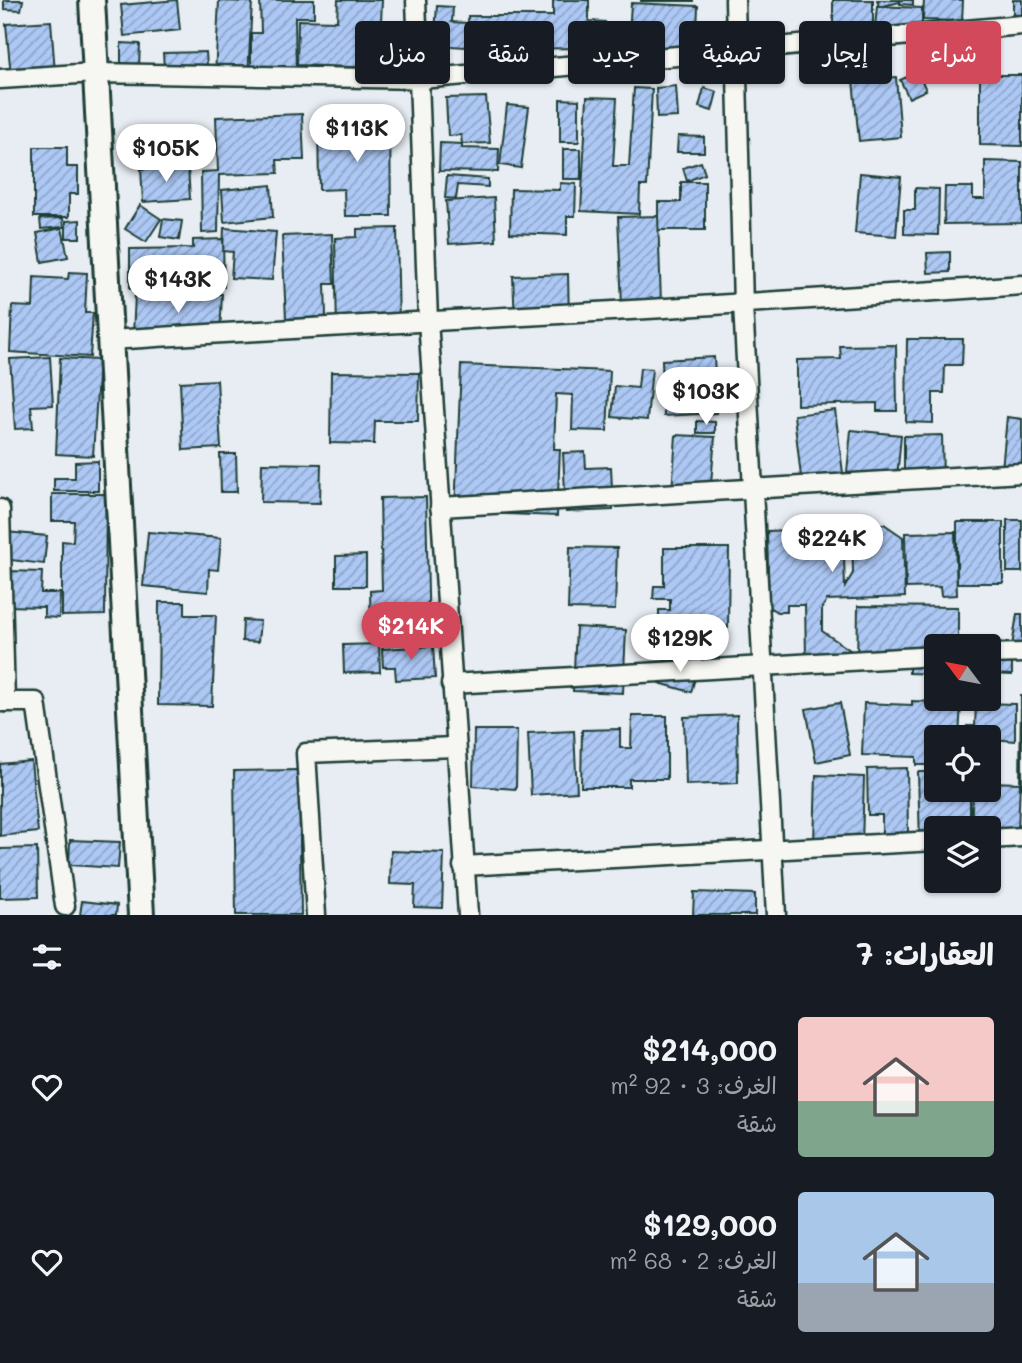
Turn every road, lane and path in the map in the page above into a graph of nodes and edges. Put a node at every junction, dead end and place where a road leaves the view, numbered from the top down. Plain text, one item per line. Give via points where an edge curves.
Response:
1 (92, 0) edge
2 (416, 0) edge
3 (736, 0) edge
4 (417, 21) edge
5 (737, 21) edge
6 (1022, 25) edge
7 (785, 48) edge
8 (679, 57) edge
9 (95, 73) junction
10 (450, 77) edge
11 (355, 78) edge
12 (0, 79) edge
13 (421, 84) edge
14 (740, 84) edge
15 (1022, 285) edge
16 (743, 305) junction
17 (428, 320) junction
18 (110, 340) junction
19 (1022, 473) edge
20 (753, 489) junction
21 (440, 507) junction
22 (0, 509) edge
23 (1022, 653) edge
24 (1001, 654) edge
25 (924, 657) edge
26 (763, 664) junction
27 (451, 684) junction
28 (2, 702) edge
29 (455, 747) junction
30 (1022, 837) edge
31 (1001, 838) edge
32 (924, 842) edge
33 (773, 848) junction
34 (463, 866) junction
35 (65, 906) dead end
36 (141, 915) edge
37 (316, 915) edge
38 (468, 915) edge
39 (776, 915) edge

1 - 9 main road
2 - 4 street
3 - 5 street
6 - 7 street
8 - 10 street
9 - 11 street
9 - 12 street
9 - 18 main road
13 - 17 street
14 - 16 street
15 - 16 street
16 - 17 street
16 - 20 street
17 - 18 street
17 - 21 street
18 - 36 main road
19 - 20 street
20 - 21 street
20 - 26 street
21 - 27 street
22 - 28 street
23 - 24 street
25 - 26 street
26 - 27 street
26 - 33 street
27 - 29 street
28 - 35 street via 36,702
29 - 34 street
29 - 37 street via 306,753
30 - 31 street
32 - 33 street
33 - 34 street
33 - 39 street
34 - 38 street

